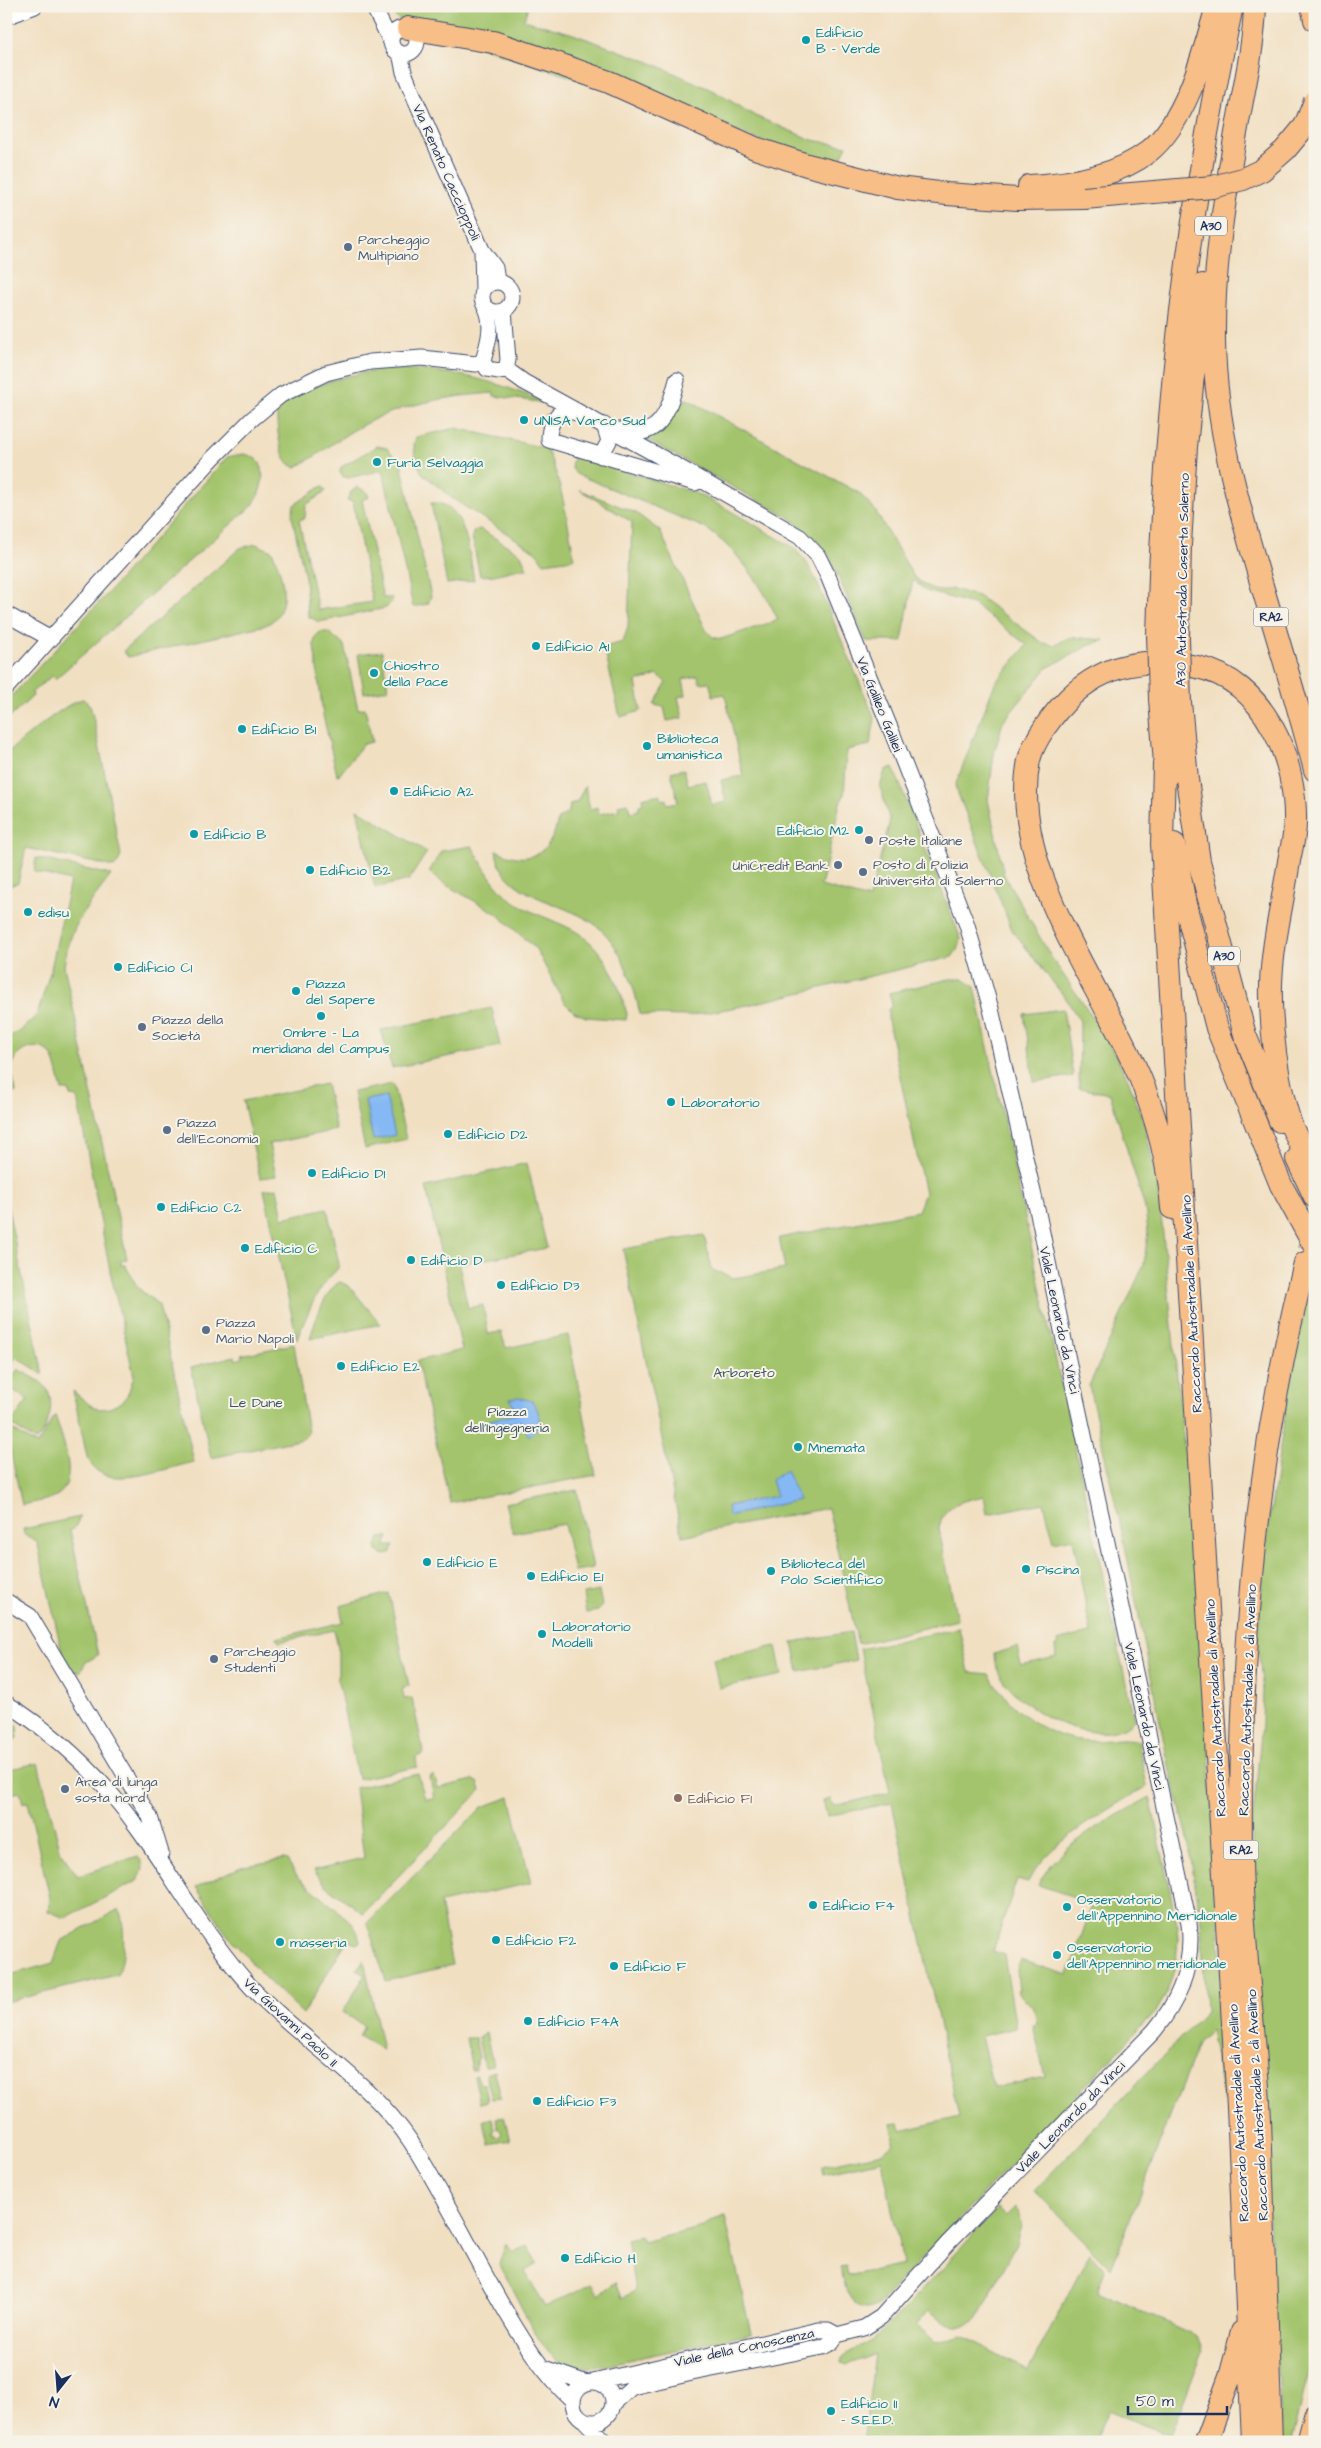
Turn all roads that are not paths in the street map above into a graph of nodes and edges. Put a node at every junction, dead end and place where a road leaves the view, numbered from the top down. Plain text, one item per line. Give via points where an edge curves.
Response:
1 (35, 6) edge
2 (374, 6) edge
3 (1217, 6) edge
4 (1232, 6) edge
5 (1253, 6) edge
6 (1312, 6) edge
7 (6, 17) edge
8 (1315, 20) edge
9 (405, 41) junction
10 (1315, 101) edge
11 (870, 180) junction
12 (482, 250) junction
13 (497, 282) junction
14 (483, 290) junction
15 (486, 308) junction
16 (504, 310) junction
17 (483, 361) junction
18 (506, 369) junction
19 (677, 380) dead end
20 (585, 415) junction
21 (604, 425) junction
22 (1176, 443) junction
23 (601, 456) junction
24 (722, 493) junction
25 (6, 614) edge
26 (51, 639) junction
27 (6, 688) edge
28 (1170, 701) junction
29 (1164, 764) junction
30 (1315, 770) edge
31 (978, 962) joint
32 (1315, 1173) edge
33 (1315, 1197) edge
34 (1310, 1255) edge
35 (1208, 1596) junction
36 (6, 1601) edge
37 (6, 1703) edge
38 (166, 1869) junction
39 (1248, 2320) junction
40 (837, 2335) junction
41 (542, 2367) junction
42 (590, 2382) junction
43 (572, 2400) junction
44 (611, 2410) junction
45 (1315, 2416) edge
46 (585, 2421) junction
47 (605, 2442) edge
48 (614, 2442) edge
49 (1206, 2442) edge
50 (1253, 2442) edge
51 (1271, 2442) edge
52 (1308, 2442) edge

1 - 7 street
2 - 9 street
3 - 11 highway via 1206,45 1182,106 1161,138 1134,162 1092,177 1040,185 951,186
4 - 22 highway via 1214,85 1192,222
5 - 22 highway, A30 Autostrada Caserta Salerno / A30 via 1233,89
5 - 30 highway, RA2 via 1254,30 1230,165 1215,281 1216,387 1224,439 1245,528
6 - 8 highway
9 - 11 highway via 456,36 493,42 609,82 755,148
9 - 12 street, Via Renato Caccioppoli via 413,94
10 - 11 highway, bridge via 1305,126 1262,170 1212,187 1084,198 1017,199 898,188
12 - 13 street, Via Renato Caccioppoli via 495,268
12 - 14 street, Via Renato Caccioppoli
13 - 14 street
13 - 16 street via 509,287 512,295 510,306
14 - 15 street via 482,301
15 - 16 street via 495,312
15 - 17 street via 490,316 490,332
16 - 18 street
17 - 18 street via 487,369
17 - 26 street via 471,364 422,358 370,362 326,373 281,395 212,459
18 - 20 street, Via Galileo Galilei
19 - 21 street via 668,410 658,425 638,433
20 - 21 street, Via Galileo Galilei
20 - 23 street, Via Galileo Galilei via 562,410 553,418 549,440
21 - 23 street via 609,441
21 - 24 street, Via Galileo Galilei
22 - 28 highway, A30 Autostrada Caserta Salerno / A30, bridge via 1170,546
23 - 24 street, Via Galileo Galilei
24 - 31 street, Via Galileo Galilei via 800,537 818,556 894,735 967,925
25 - 26 street
26 - 27 street
28 - 29 highway, A30 Autostrada Caserta Salerno / A30
28 - 33 highway, A30 Autostrada Caserta Salerno / A30 via 1187,779 1199,861 1243,1025 1267,1090
29 - 34 highway, A30 Autostrada Caserta Salerno / A30 via 1185,904 1217,1028
29 - 35 highway, Raccordo Autostradale di Avellino / RA2 via 1162,844
31 - 40 street, Viale Leonardo da Vinci via 1039,1218 1191,1942 1188,1970 1178,1995 1154,2031 947,2244 881,2317 864,2328
32 - 35 highway via 1290,1122 1272,1022 1273,968 1296,825 1287,760 1260,706 1238,686 1203,668 1175,662 1144,661 1119,667 1081,687 1052,714 1030,758 1026,804 1036,862 1052,902 1142,1081 1163,1153 1172,1201 1197,1550
34 - 51 highway, Raccordo Autostradale 2 di Avellino / RA2 via 1286,1338 1255,1536 1247,1631 1242,1770 1241,1862 1260,2117
35 - 39 highway, Raccordo Autostradale di Avellino / RA2
36 - 38 street via 30,1616 93,1720 150,1817
37 - 38 street, Via Giovanni Paolo II via 35,1721 79,1758 139,1829
38 - 41 street, Via Giovanni Paolo II via 225,1956 252,1988 388,2111 440,2190 499,2300
39 - 49 highway
39 - 50 highway, Raccordo Autostradale di Avellino / RA2
40 - 42 street, Viale della Conoscenza via 819,2330
40 - 44 street, Viale della Conoscenza via 823,2347 632,2387
41 - 42 street
41 - 43 street, Via Giovanni Paolo II
42 - 43 street via 577,2389
42 - 44 street via 600,2383 610,2392
43 - 46 street via 575,2412
44 - 46 street via 598,2422
44 - 48 street
45 - 52 highway
46 - 47 street

